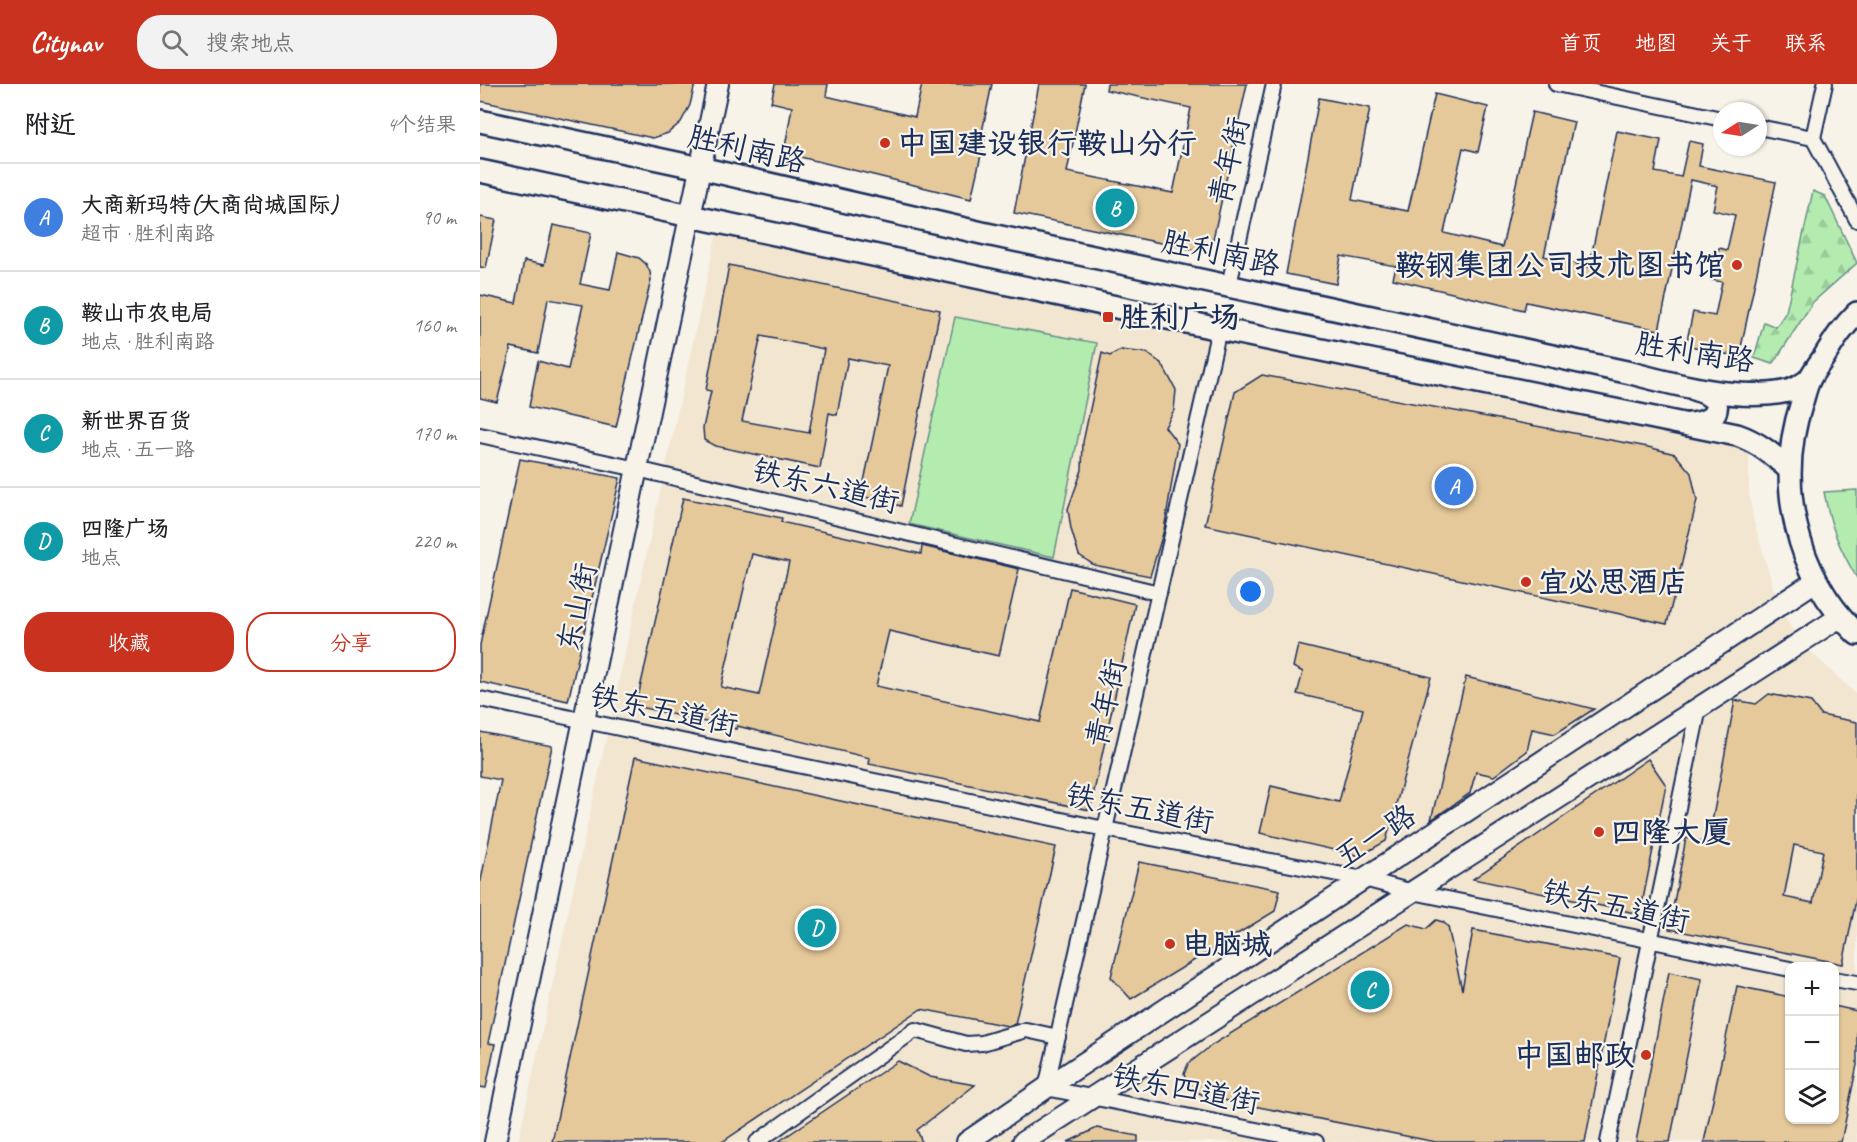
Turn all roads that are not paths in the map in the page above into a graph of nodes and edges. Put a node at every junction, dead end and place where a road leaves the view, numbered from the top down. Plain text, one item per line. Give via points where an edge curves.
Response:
1 (718, 84) edge
2 (1274, 84) edge
3 (1556, 84) edge
4 (1825, 84) edge
5 (1713, 117) edge
6 (480, 121) edge
7 (1767, 129) edge
8 (1813, 138) junction
9 (700, 168) junction
10 (480, 171) edge
11 (690, 216) junction
12 (1857, 220) edge
13 (1229, 285) junction
14 (1857, 314) edge
15 (1219, 329) junction
16 (1809, 380) junction
17 (1678, 385) junction
18 (1685, 424) junction
19 (480, 435) edge
20 (637, 469) junction
21 (1789, 469) junction
22 (1816, 581) junction
23 (1159, 592) junction
24 (1840, 617) junction
25 (1857, 634) edge
26 (480, 699) edge
27 (1699, 708) junction
28 (584, 720) junction
29 (1105, 829) junction
30 (1364, 879) junction
31 (1413, 892) junction
32 (1650, 942) junction
33 (1785, 968) edge
34 (1839, 979) edge
35 (1857, 983) edge
36 (1058, 1037) junction
37 (1046, 1088) junction
38 (1092, 1098) junction
39 (1032, 1139) edge
40 (495, 1142) edge
41 (757, 1142) edge
42 (968, 1142) edge
43 (1316, 1142) edge
44 (1608, 1142) edge

1 - 9 main road, 东山街
2 - 13 street, 青年街
3 - 5 street
4 - 8 street
6 - 9 main road, 胜利南路
7 - 8 street
8 - 12 street
9 - 11 main road, 东山街
9 - 13 main road, 胜利南路
10 - 11 main road
11 - 15 main road
11 - 20 main road, 东山街
13 - 17 main road, 胜利南路
14 - 16 main road via 1841,328
15 - 18 main road
15 - 23 street, 青年街
16 - 17 main road, 胜利南路 via 1789,391 1764,393
16 - 21 main road via 1795,424
17 - 18 main road via 1706,394 1716,407 1708,421
18 - 21 main road via 1750,439
19 - 20 street, 铁东六道街
20 - 23 street, 铁东六道街
20 - 28 main road, 东山街
21 - 22 main road via 1796,526
22 - 24 main road
22 - 30 main road, 五一路
23 - 29 street, 青年街
24 - 25 main road
24 - 27 main road
26 - 28 street, 铁东五道街
27 - 31 main road
27 - 32 street
28 - 29 street, 铁东五道街
28 - 40 main road, 东山街
29 - 30 street, 铁东五道街
29 - 36 street, 青年街
30 - 31 street, 铁东五道街
30 - 37 main road, 五一路
31 - 32 street, 铁东五道街
31 - 38 main road
32 - 33 street, 铁东五道街
32 - 44 street
34 - 35 street
36 - 37 street, 青年街
36 - 41 street via 1026,1030 966,1044 915,1030
37 - 38 street, 铁东四道街
37 - 42 main road, 五一路
38 - 39 main road
38 - 43 street, 铁东四道街

